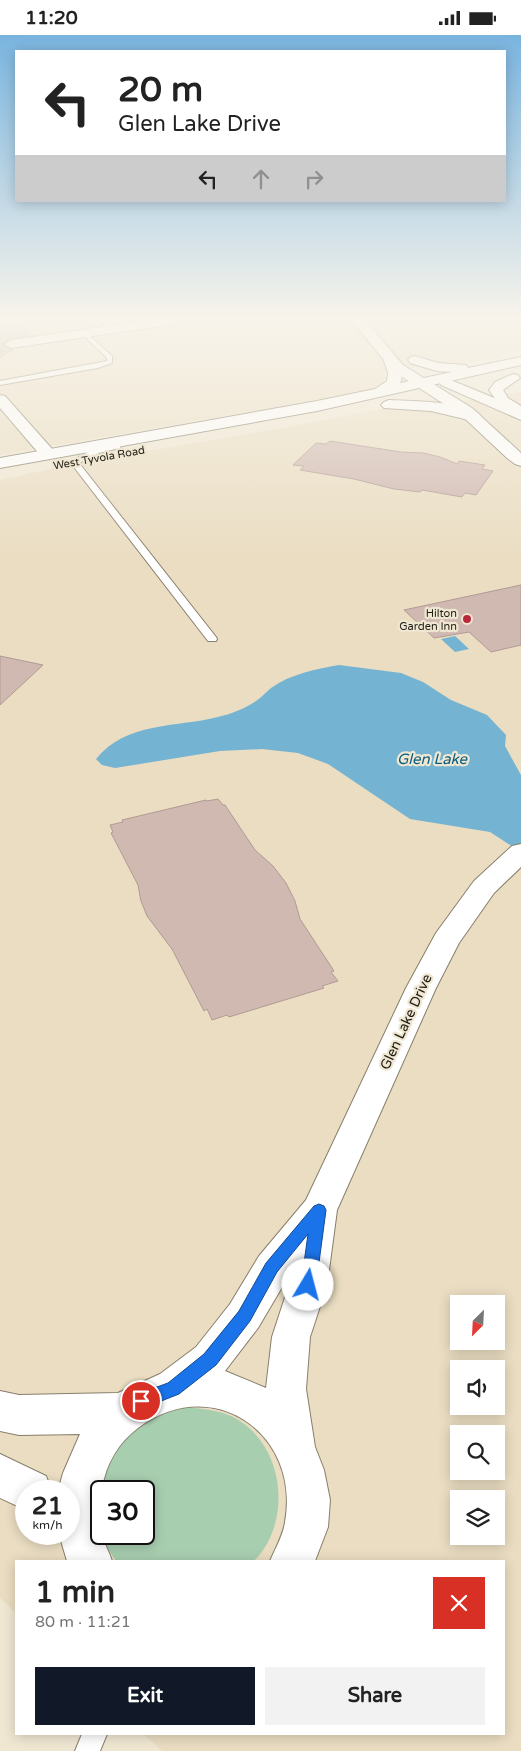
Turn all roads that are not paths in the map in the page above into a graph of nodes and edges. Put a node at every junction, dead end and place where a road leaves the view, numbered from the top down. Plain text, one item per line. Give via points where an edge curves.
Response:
1 (1, 400) edge
2 (341, 400) edge
3 (403, 400) edge
4 (456, 400) edge
5 (488, 400) edge
6 (501, 400) edge
7 (389, 405) junction
8 (521, 413) edge
9 (473, 416) junction
10 (236, 420) junction
11 (47, 453) junction
12 (74, 461) junction
13 (521, 461) edge
14 (0, 463) edge
15 (0, 471) edge
16 (0, 477) edge
17 (212, 639) dead end
18 (521, 852) edge
19 (319, 1210) junction
20 (174, 1389) junction
21 (0, 1411) edge
22 (125, 1413) junction
23 (295, 1445) junction
24 (0, 1475) edge
25 (15, 1483) edge
26 (80, 1486) edge
27 (292, 1560) edge

1 - 11 street
2 - 10 street, West Tyvola Road
3 - 7 street, West Tyvola Road
4 - 9 street
5 - 8 street
6 - 8 street
7 - 9 street via 426,405
7 - 12 street, West Tyvola Road
9 - 13 street
10 - 11 street, West Tyvola Road
10 - 12 lane via 198,431 96,451
11 - 14 street, West Tyvola Road
11 - 15 street via 37,462
12 - 16 street, West Tyvola Road
12 - 17 lane
18 - 19 street, Glen Lake Drive via 486,885 446,939
19 - 20 street, Glen Lake Drive via 272,1268 244,1316 210,1360
19 - 23 street, Glen Lake Drive via 308,1285 290,1337 286,1389
20 - 22 street via 141,1401
20 - 23 street via 207,1386 240,1394 271,1414
21 - 22 street via 19,1415
22 - 26 street via 113,1422 92,1451
23 - 27 street via 307,1483 307,1523
24 - 25 street

